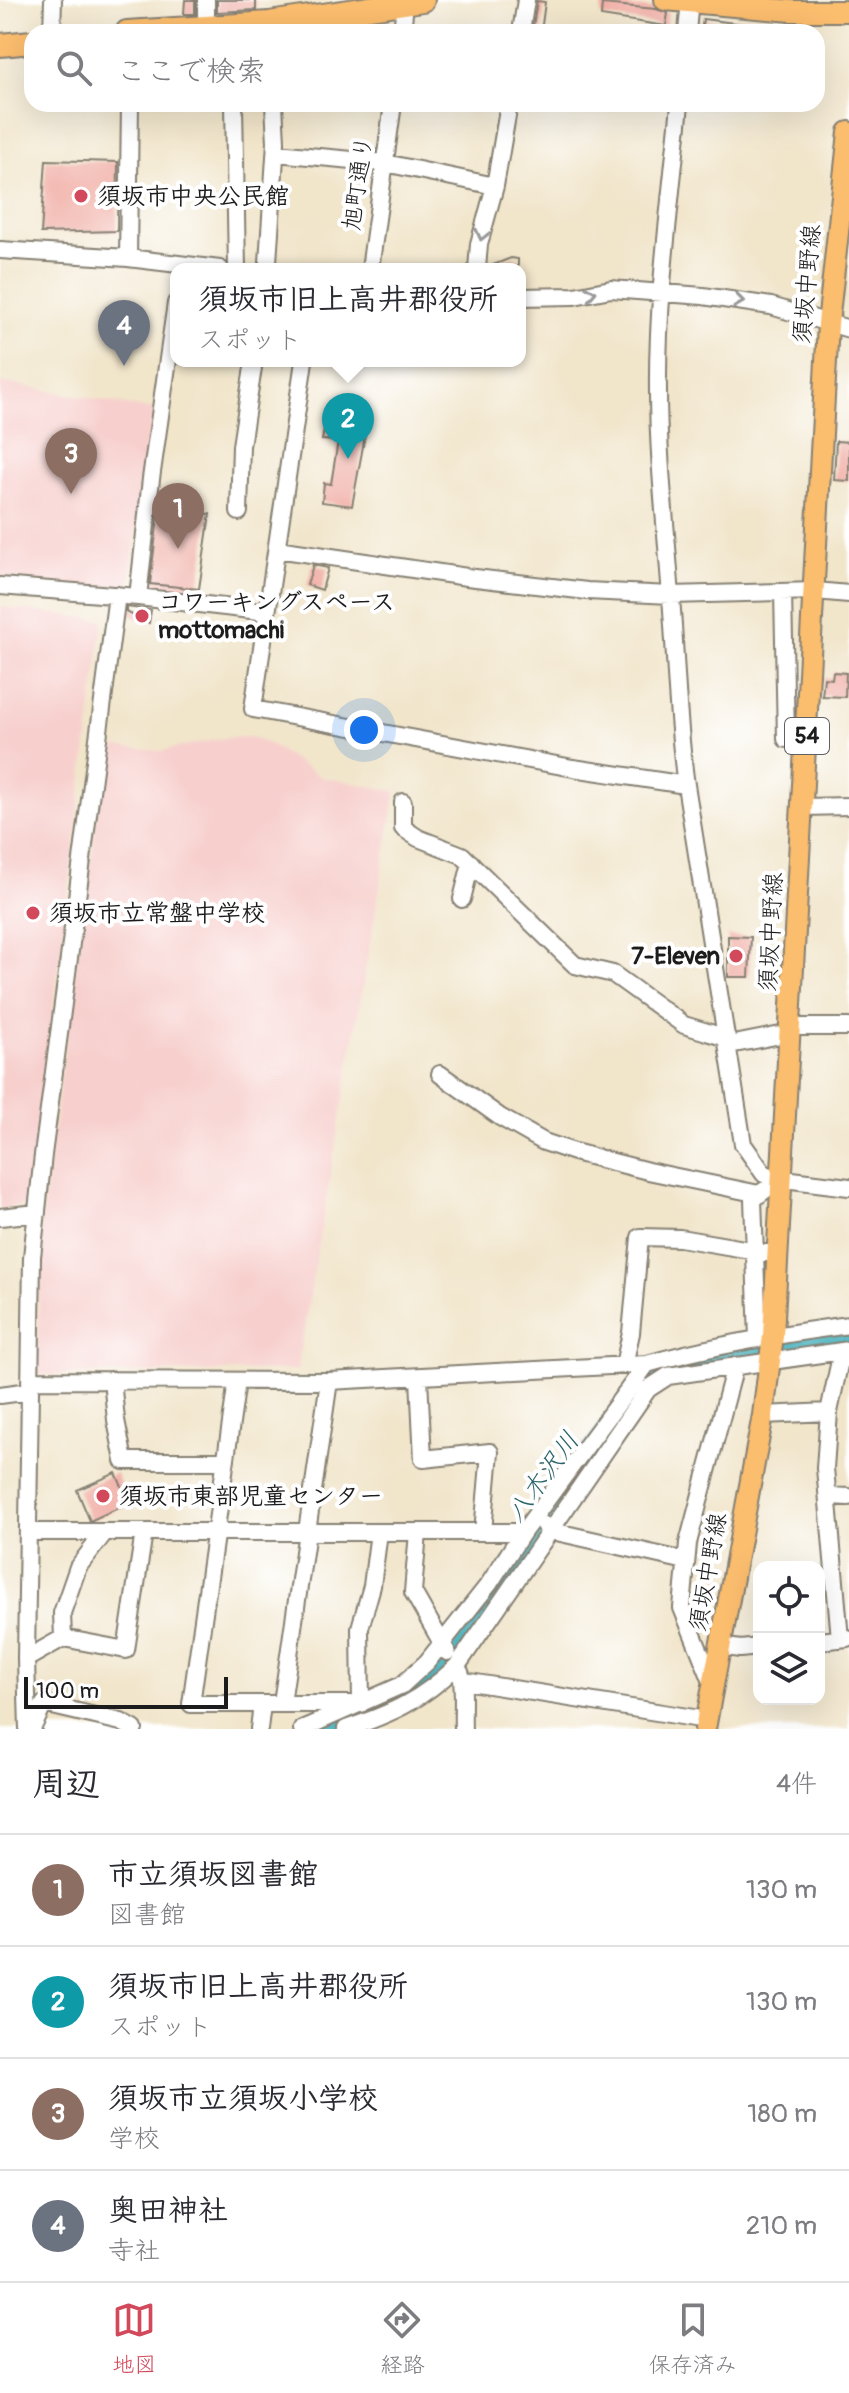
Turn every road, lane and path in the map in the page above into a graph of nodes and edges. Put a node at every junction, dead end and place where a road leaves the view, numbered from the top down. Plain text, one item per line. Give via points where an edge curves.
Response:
1 (53, 0) edge
2 (206, 0) edge
3 (526, 0) edge
4 (665, 0) edge
5 (690, 1) edge
6 (414, 2) edge
7 (849, 11) edge
8 (52, 24) edge
9 (206, 24) edge
10 (286, 24) edge
11 (405, 24) edge
12 (522, 24) edge
13 (688, 24) edge
14 (24, 43) edge
15 (0, 45) edge
16 (130, 112) edge
17 (234, 112) edge
18 (274, 112) edge
19 (392, 112) edge
20 (508, 112) edge
21 (679, 112) edge
22 (849, 132) edge
23 (276, 153) junction
24 (385, 163) junction
25 (495, 186) junction
26 (0, 250) edge
27 (128, 258) junction
28 (237, 263) edge
29 (268, 263) edge
30 (371, 263) edge
31 (477, 263) edge
32 (170, 265) edge
33 (662, 293) junction
34 (526, 297) edge
35 (828, 324) junction
36 (849, 329) edge
37 (170, 345) edge
38 (253, 367) edge
39 (303, 367) edge
40 (239, 512) dead end
41 (277, 549) junction
42 (0, 586) edge
43 (815, 591) junction
44 (783, 592) junction
45 (849, 594) edge
46 (117, 595) junction
47 (671, 595) junction
48 (138, 597) junction
49 (267, 612) junction
50 (786, 739) dead end
51 (686, 785) junction
52 (403, 802) dead end
53 (849, 806) edge
54 (803, 807) junction
55 (471, 863) junction
56 (462, 899) dead end
57 (849, 1027) edge
58 (791, 1030) junction
59 (728, 1042) junction
60 (440, 1074) dead end
61 (784, 1179) junction
62 (849, 1187) edge
63 (759, 1194) junction
64 (37, 1213) junction
65 (0, 1217) edge
66 (755, 1251) junction
67 (779, 1255) junction
68 (849, 1325) edge
69 (769, 1347) junction
70 (846, 1350) edge
71 (647, 1364) junction
72 (624, 1365) junction
73 (735, 1366) junction
74 (419, 1378) junction
75 (112, 1380) junction
76 (237, 1381) junction
77 (329, 1381) junction
78 (30, 1385) junction
79 (0, 1395) edge
80 (829, 1412) junction
81 (763, 1415) junction
82 (224, 1461) junction
83 (828, 1496) junction
84 (849, 1497) edge
85 (543, 1524) junction
86 (29, 1532) junction
87 (105, 1532) junction
88 (144, 1532) junction
89 (215, 1532) junction
90 (308, 1532) junction
91 (379, 1532) junction
92 (418, 1532) junction
93 (483, 1532) junction
94 (523, 1532) junction
95 (686, 1561) junction
96 (63, 1638) junction
97 (844, 1639) edge
98 (443, 1646) junction
99 (721, 1646) junction
100 (753, 1648) edge
101 (26, 1659) junction
102 (458, 1670) junction
103 (714, 1685) junction
104 (282, 1703) junction
105 (262, 1704) junction
106 (361, 1704) junction
107 (706, 1725) edge
108 (30, 1729) edge
109 (134, 1729) edge
110 (259, 1729) edge
111 (302, 1729) edge
112 (346, 1729) edge
113 (463, 1729) edge

1 - 8 street
2 - 9 street
3 - 12 street
4 - 5 main road
5 - 7 main road
5 - 13 street
6 - 10 highway
6 - 11 street
14 - 15 highway
16 - 27 street
17 - 28 street
18 - 23 street
19 - 24 street, 旭町通り
20 - 25 street
21 - 33 street
22 - 35 main road, 須坂中野線 / 54
23 - 24 street
23 - 29 street
24 - 25 street
24 - 30 street, 旭町通り
25 -> 31 street
26 - 27 street
27 - 32 street
34 -> 33 street via 611,289
33 -> 35 street via 771,306
33 - 47 street via 659,450
35 - 36 street
35 - 43 main road, 須坂中野線 / 54
37 - 48 street
38 - 40 street via 241,446
39 - 41 street
41 - 47 street via 467,577
41 - 49 street
42 - 46 street
43 - 44 street
43 - 45 street
43 - 54 main road, 須坂中野線 / 54
44 - 47 street
44 - 50 street
46 - 48 street
46 - 64 street
47 - 51 street
48 - 49 street
49 - 51 street via 253,709
51 - 59 street
52 - 55 street via 403,828
53 - 54 street
54 - 58 main road, 須坂中野線 / 54
55 - 56 street
55 - 59 street via 575,965 613,974 684,1025
57 - 58 street
58 - 59 street
58 - 61 main road, 須坂中野線 / 54
59 - 61 street via 743,1144 764,1174
60 - 63 street via 544,1142
61 - 62 street
61 - 63 street
61 - 67 main road, 須坂中野線 / 54
63 - 66 street via 753,1199
64 - 65 street
64 - 78 street
66 - 67 street
66 - 69 street
66 - 72 street via 640,1237
67 - 69 main road, 須坂中野線 / 54
68 - 69 street
69 - 70 street
69 - 71 street via 683,1354
69 - 73 street
69 - 81 main road, 須坂中野線 / 54
70 - 80 street
71 - 72 street
71 - 85 street
72 - 74 street
73 - 85 street via 668,1376 648,1389
73 - 95 street
74 - 77 street
74 - 93 street via 423,1459 490,1452
75 - 76 street
75 - 78 street
75 - 82 street via 124,1461
76 - 77 street
76 - 82 street
77 - 90 street
78 - 79 street
78 - 86 street
80 - 81 street
80 - 83 street
81 - 99 main road, 須坂中野線 / 54
82 - 89 street
83 - 84 street
83 - 97 street
85 - 94 street
85 - 95 street
85 - 102 street
86 - 87 street
86 - 101 street
87 - 88 street
87 - 96 street via 78,1567 62,1613
88 - 89 street
88 - 96 street via 126,1650
89 - 90 street
89 - 105 street via 191,1704
90 - 91 street
90 - 104 street
91 - 92 street
91 - 106 street via 360,1628
92 - 93 street
92 - 98 street via 413,1592
93 - 94 street
94 - 98 street
95 - 103 street via 682,1608
96 - 101 street
98 - 102 street
98 - 106 street via 402,1685
99 - 100 street
99 - 103 main road, 須坂中野線 / 54
101 - 108 street
102 - 107 street
102 - 112 street via 380,1719
102 - 113 street
103 - 107 main road, 須坂中野線 / 54
104 - 105 street
104 - 106 street
105 - 110 street
106 - 111 street
108 - 109 street via 44,1704

